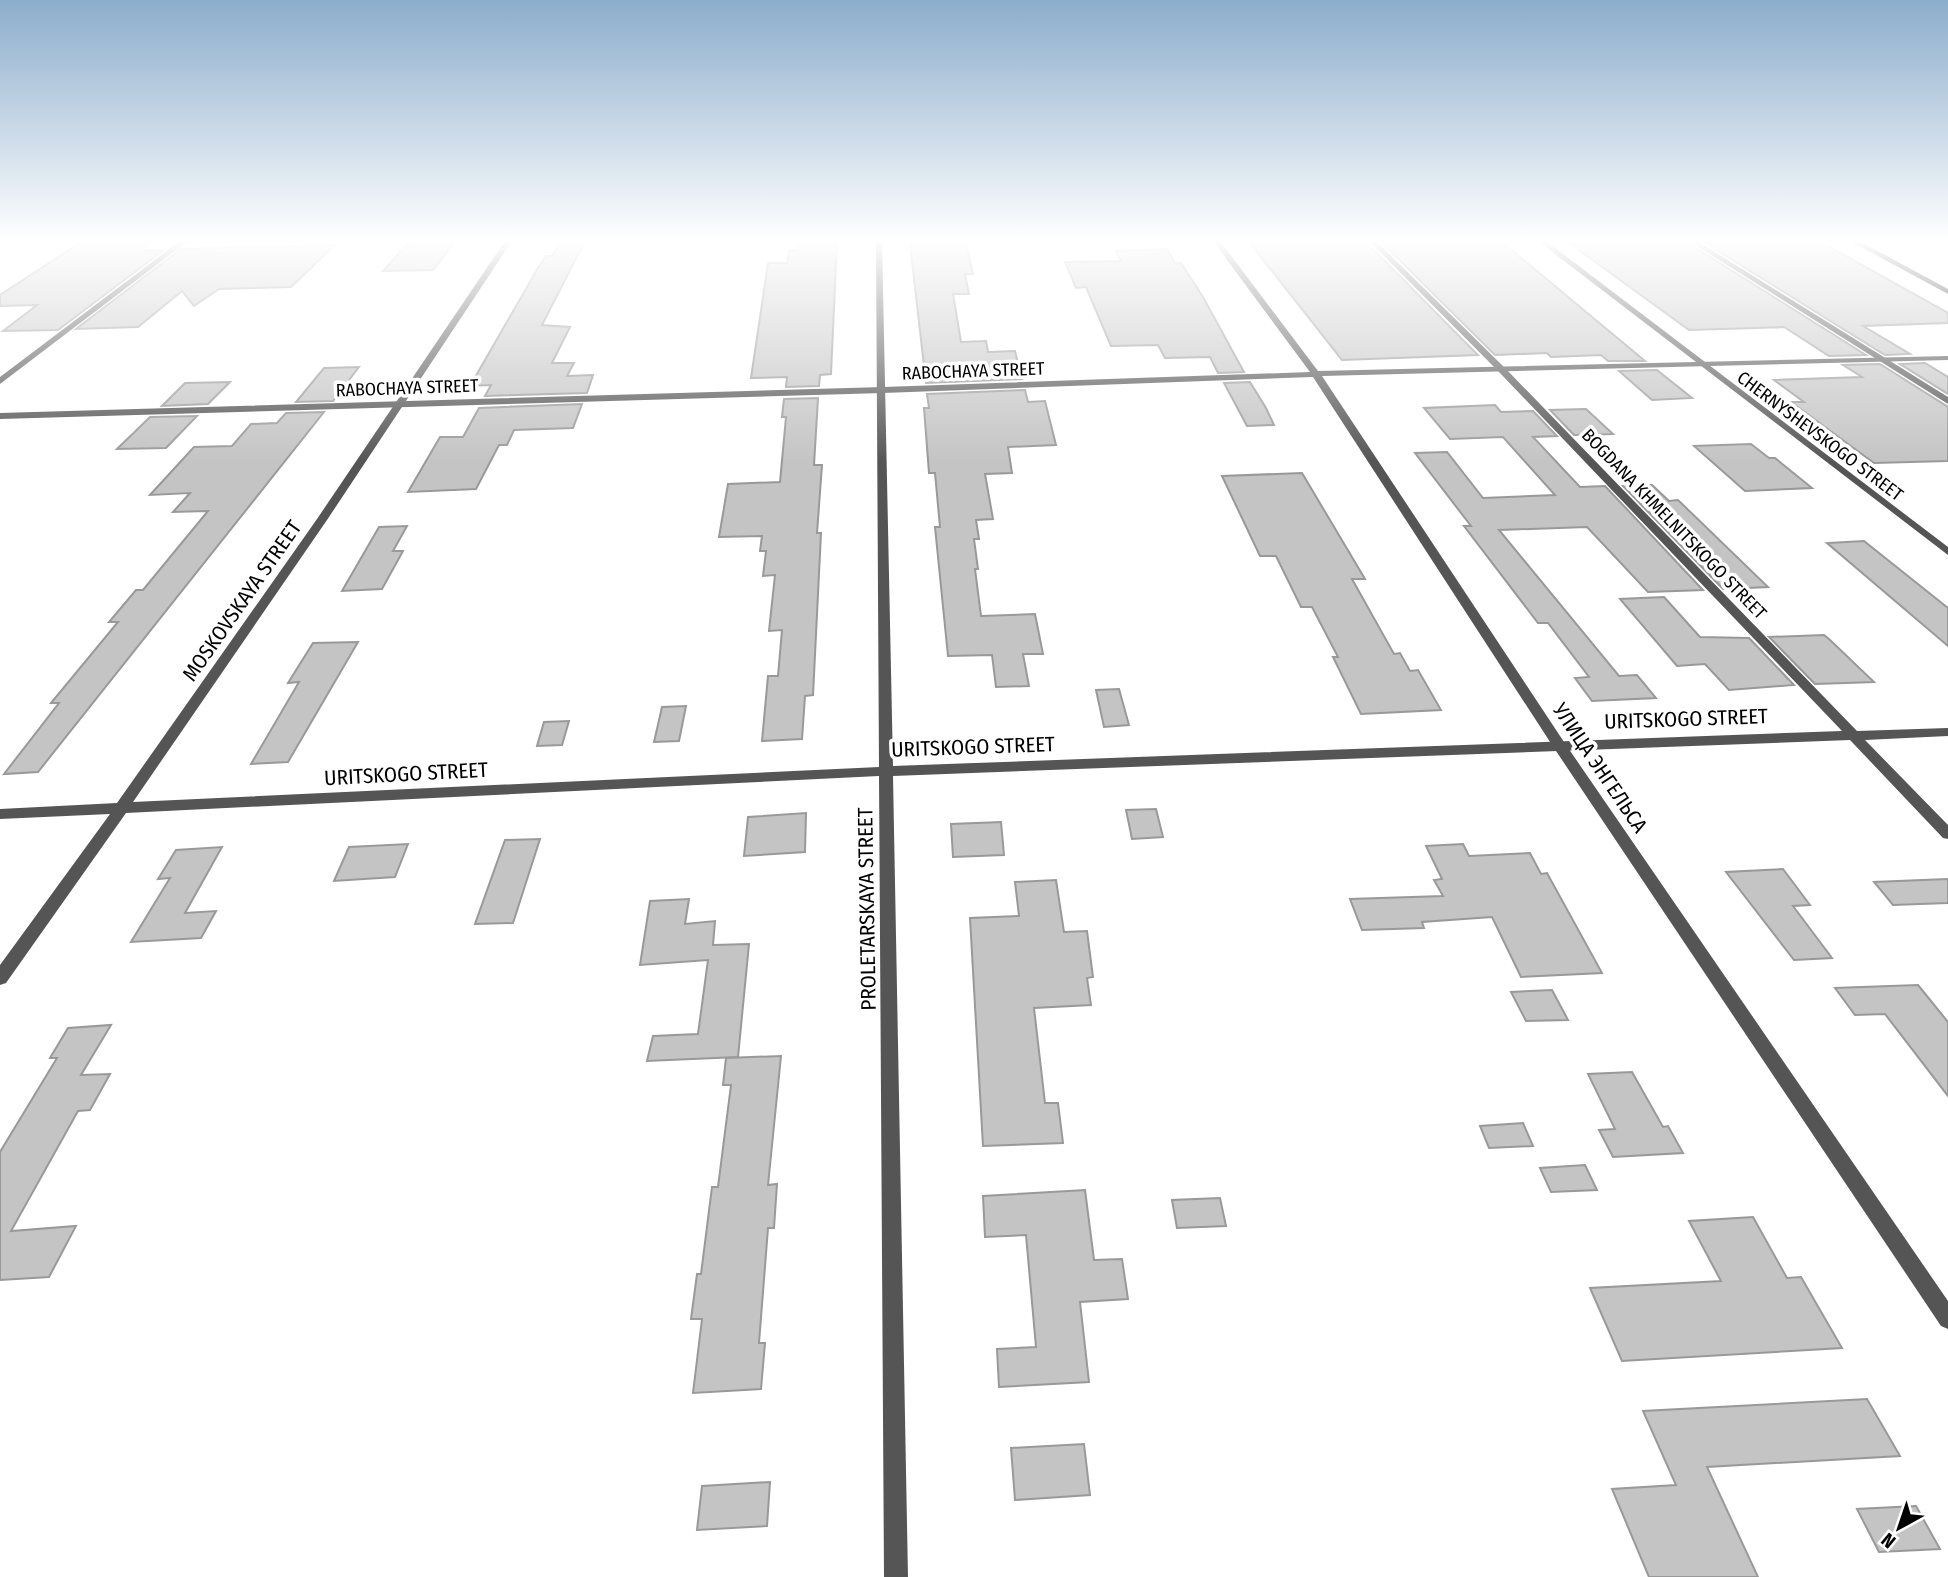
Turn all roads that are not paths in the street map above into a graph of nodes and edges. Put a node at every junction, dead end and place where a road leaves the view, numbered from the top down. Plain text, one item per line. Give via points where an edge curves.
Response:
1 (88, 315) edge
2 (460, 315) edge
3 (881, 315) edge
4 (1271, 315) edge
5 (1446, 315) edge
6 (1636, 315) edge
7 (1810, 315) edge
8 (1948, 358) edge
9 (1882, 359) junction
10 (1702, 366) junction
11 (1503, 371) junction
12 (1316, 374) junction
13 (0, 381) edge
14 (883, 390) junction
15 (1948, 401) edge
16 (402, 403) junction
17 (0, 416) edge
18 (1948, 552) edge
19 (1948, 732) edge
20 (1851, 734) junction
21 (1559, 745) junction
22 (886, 771) junction
23 (122, 809) junction
24 (0, 814) edge
25 (1948, 834) edge
26 (0, 978) edge
27 (1948, 1319) edge
28 (896, 1577) edge

1 - 13 street
2 - 16 street, MOSKOVSKAYA STREET
3 - 14 street, PROLETARSKAYA STREET
4 - 12 street, УЛИЦА ЭНГЕЛЬСА
5 - 11 street, BOGDANA KHMELNITSKOGO STREET
6 - 10 street, CHERNYSHEVSKOGO STREET
7 - 9 street
8 - 9 street, RABOCHAYA STREET
9 - 10 street, RABOCHAYA STREET
9 - 15 street
10 - 11 street, RABOCHAYA STREET
10 - 18 street, CHERNYSHEVSKOGO STREET
11 - 12 street, RABOCHAYA STREET
11 - 20 street, BOGDANA KHMELNITSKOGO STREET
12 - 14 street, RABOCHAYA STREET
12 - 21 street, УЛИЦА ЭНГЕЛЬСА
14 - 16 street, RABOCHAYA STREET
14 - 22 street, PROLETARSKAYA STREET
16 - 17 street, RABOCHAYA STREET
16 - 23 street, MOSKOVSKAYA STREET
19 - 20 street, URITSKOGO STREET
20 - 21 street, URITSKOGO STREET
20 - 25 street, BOGDANA KHMELNITSKOGO STREET
21 - 22 street, URITSKOGO STREET
21 - 27 street, УЛИЦА ЭНГЕЛЬСА
22 - 23 street, URITSKOGO STREET
22 - 28 street, PROLETARSKAYA STREET
23 - 24 street, URITSKOGO STREET
23 - 26 street, MOSKOVSKAYA STREET

